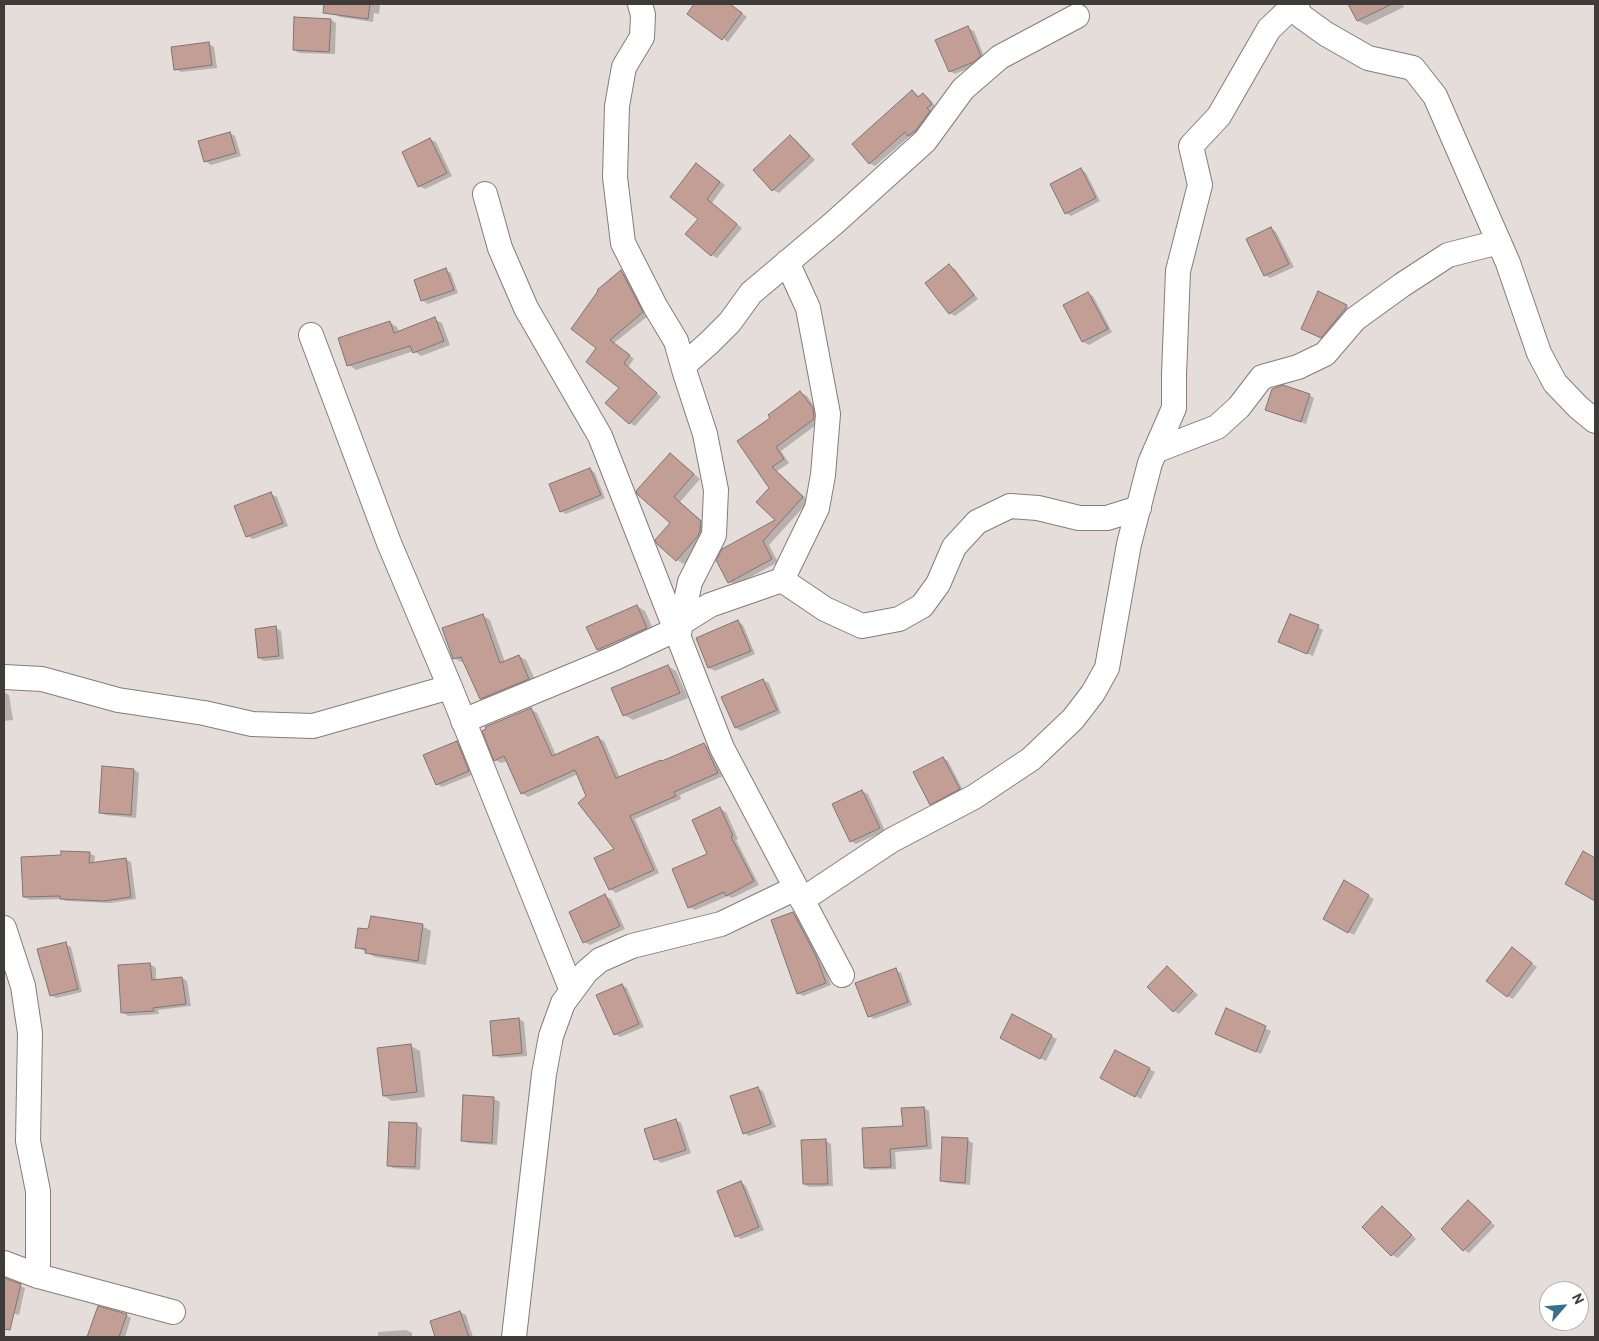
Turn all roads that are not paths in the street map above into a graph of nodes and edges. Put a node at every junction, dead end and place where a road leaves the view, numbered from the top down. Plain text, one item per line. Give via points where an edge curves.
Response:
1 (640, 4) edge
2 (1295, 4) edge
3 (1077, 16) dead end
4 (485, 194) dead end
5 (1499, 242) junction
6 (787, 262) junction
7 (311, 335) dead end
8 (683, 366) junction
9 (1595, 420) edge
10 (1155, 451) junction
11 (1138, 508) junction
12 (782, 580) junction
13 (678, 631) junction
14 (4, 677) edge
15 (450, 687) junction
16 (463, 720) junction
17 (799, 894) junction
18 (6, 940) edge
19 (842, 975) dead end
20 (572, 991) junction
21 (4, 1263) edge
22 (38, 1276) junction
23 (173, 1312) dead end
24 (514, 1337) edge

1 - 8 street via 642,37 624,67 617,106 615,177 623,243 676,340
2 - 5 street via 1301,16 1368,58 1413,68 1435,96
2 - 10 street via 1269,30 1219,116 1191,146 1200,185 1178,271 1174,408
3 - 6 street via 1000,57 963,89 925,141
4 - 13 street via 500,248 526,308 600,436
5 - 9 street via 1540,353 1555,383
5 - 10 street via 1448,255 1355,319 1325,354 1298,367 1262,377 1239,408 1217,427
6 - 8 street via 751,293 730,322
6 - 12 street via 808,308 828,414 817,508
7 - 15 street via 389,543
8 - 13 street via 705,434 716,490 714,535 690,582
10 - 11 street
11 - 12 street via 1107,518 1079,518 1038,508 1010,506 977,522 954,547 938,584 922,606 899,619 862,626 825,609
11 - 17 street via 1107,668 1073,719 1031,758 974,797
12 - 13 street via 710,606
13 - 16 street
13 - 17 street via 722,748
14 - 15 street via 42,679 118,700 252,724 313,726
15 - 16 street
16 - 20 street
17 - 19 street
17 - 20 street via 721,924 632,946 600,960
18 - 22 street via 23,986 30,1033 28,1141 38,1191
20 - 24 street via 551,1036 544,1074
21 - 22 street
22 - 23 street

